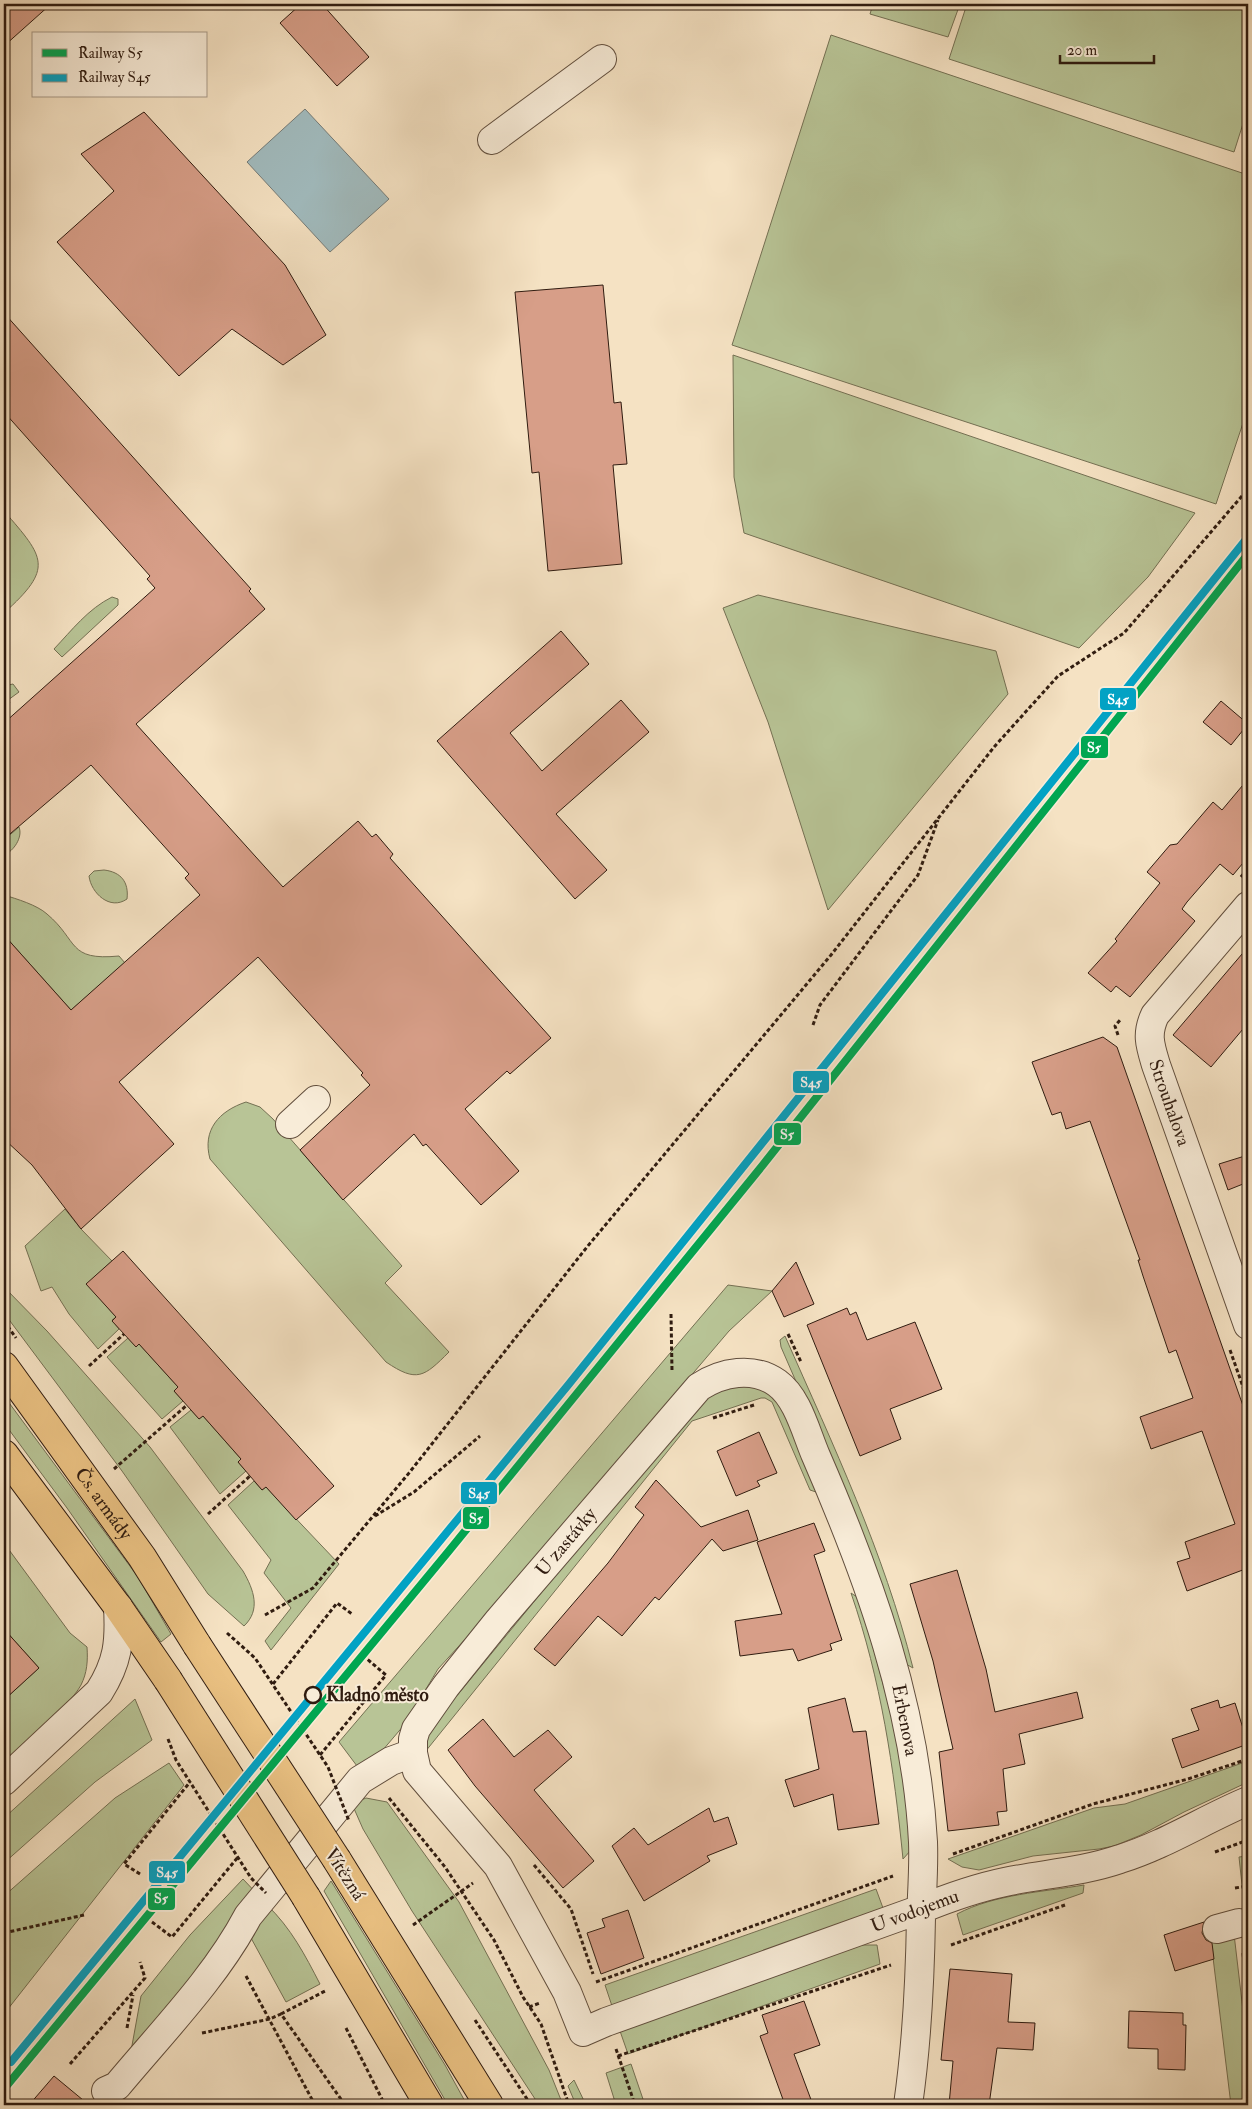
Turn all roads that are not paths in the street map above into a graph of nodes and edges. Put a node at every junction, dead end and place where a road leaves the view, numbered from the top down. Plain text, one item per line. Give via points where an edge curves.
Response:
1 (602, 59) dead end
2 (492, 140) dead end
3 (1248, 906) edge
4 (316, 1100) dead end
5 (290, 1124) dead end
6 (1248, 1325) edge
7 (4, 1366) edge
8 (755, 1373) joint
9 (4, 1454) edge
10 (118, 1607) junction
11 (198, 1644) joint
12 (413, 1753) junction
13 (4, 1781) edge
14 (1248, 1800) edge
15 (921, 1909) junction
16 (106, 2092) dead end
17 (429, 2105) edge
18 (489, 2105) edge
19 (908, 2105) edge

1 - 2 street
3 - 6 street, Strouhalova via 1155,1015 1149,1029 1149,1042
4 - 5 street
7 - 11 main road, Čs. armády via 142,1557
8 - 12 street, U zastávky via 720,1376 709,1380 690,1395 446,1686 416,1728
8 - 15 street, Erbenova via 777,1383 792,1401 867,1585 897,1681 920,1811
9 - 10 main road
10 - 13 street via 118,1651 99,1692
10 - 17 main road, bridge via 306,1897
11 - 18 main road, Vítězná, bridge
12 - 15 street, U vodojemu via 414,1764 422,1778 498,1866 567,1992 594,2027
12 - 16 street via 369,1772 360,1780 248,1916 230,1948 117,2086
14 - 15 street, U vodojemu via 1120,1860 1074,1872 978,1888
15 - 19 street, Erbenova via 919,2014

